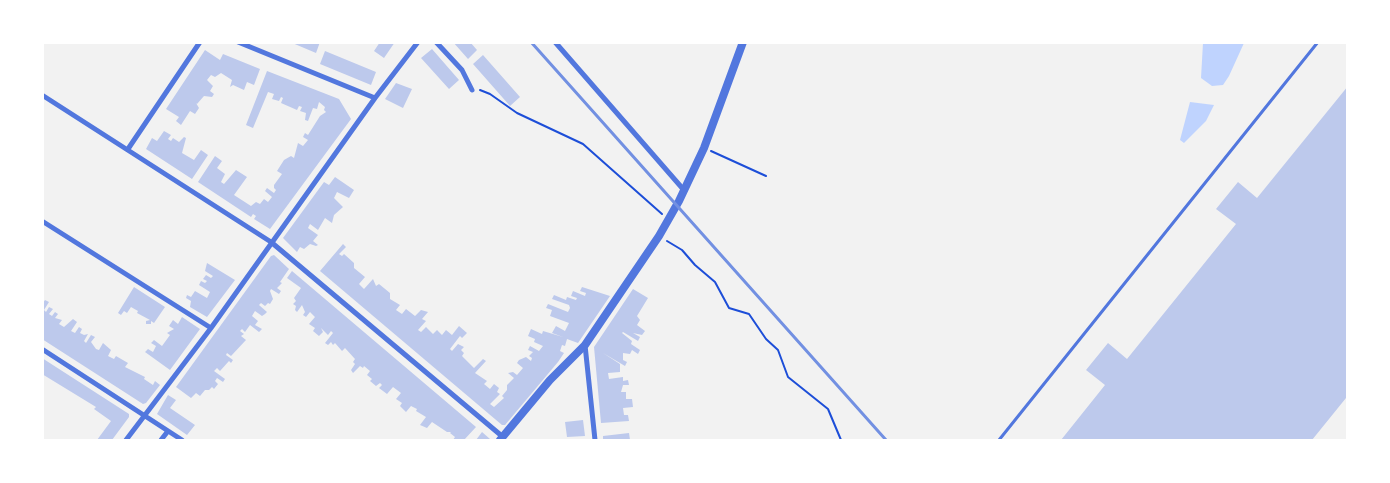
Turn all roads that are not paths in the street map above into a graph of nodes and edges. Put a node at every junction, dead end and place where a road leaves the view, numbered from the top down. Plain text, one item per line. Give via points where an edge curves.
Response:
1 (200, 42) edge
2 (238, 42) edge
3 (418, 42) edge
4 (436, 42) edge
5 (555, 42) edge
6 (743, 42) edge
7 (1318, 42) edge
8 (472, 90) road end
9 (42, 95) edge
10 (375, 98) junction
11 (128, 149) junction
12 (683, 189) junction
13 (42, 221) edge
14 (271, 242) junction
15 (211, 328) junction
16 (584, 345) junction
17 (42, 349) edge
18 (145, 414) junction
19 (168, 431) junction
20 (502, 439) edge
21 (126, 440) edge
22 (161, 440) edge
23 (182, 440) edge
24 (595, 440) edge
25 (999, 440) edge

1 - 11 street
2 - 10 street
3 - 10 street
4 - 8 street via 462,70
5 - 12 street
6 - 12 street via 704,148
7 - 25 lane
9 - 11 street
10 - 14 street
11 - 14 street
12 - 16 street via 659,236
13 - 15 street
14 - 15 street
14 - 20 street
15 - 18 street
16 - 20 street via 550,380
16 - 24 street
17 - 18 street
18 - 19 street
18 - 21 street
19 - 22 street
19 - 23 street

